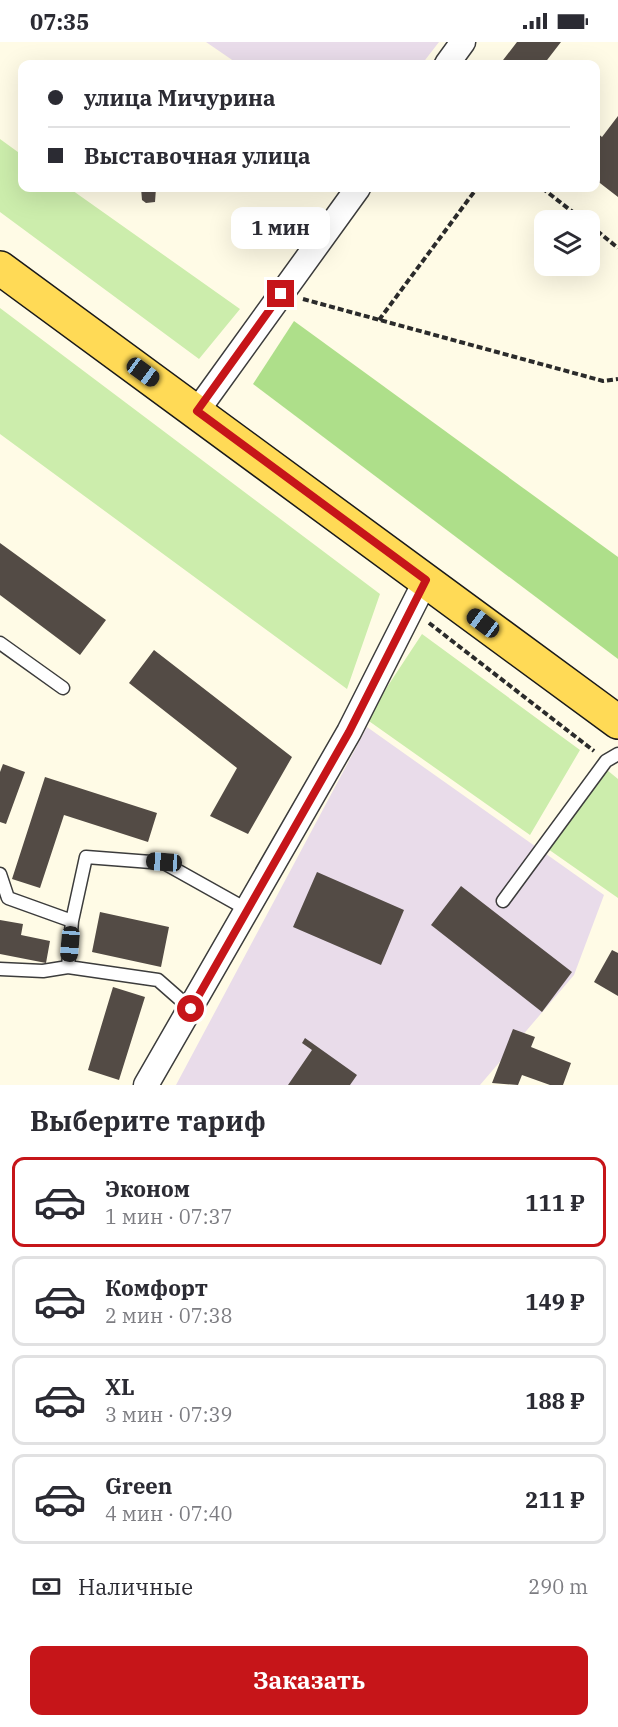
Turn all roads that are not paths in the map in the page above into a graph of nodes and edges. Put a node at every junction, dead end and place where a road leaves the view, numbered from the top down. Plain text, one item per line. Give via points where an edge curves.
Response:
1 (463, 42) edge
2 (450, 60) edge
3 (355, 192) edge
4 (0, 268) edge
5 (197, 411) junction
6 (426, 580) junction
7 (0, 643) edge
8 (63, 688) dead end
9 (618, 722) edge
10 (618, 754) edge
11 (0, 874) edge
12 (503, 901) dead end
13 (248, 910) junction
14 (72, 921) junction
15 (68, 967) junction
16 (0, 969) edge
17 (191, 1009) junction
18 (146, 1085) edge

1 - 2 street
3 - 5 street
4 - 5 main road
5 - 6 main road
6 - 9 main road
6 - 13 street via 349,732
7 - 8 lane
10 - 12 lane via 606,761
11 - 14 lane via 8,898
13 - 14 lane via 164,862 86,857
13 - 17 street
14 - 15 lane
15 - 16 lane via 43,971
15 - 17 lane via 158,980
17 - 18 street

